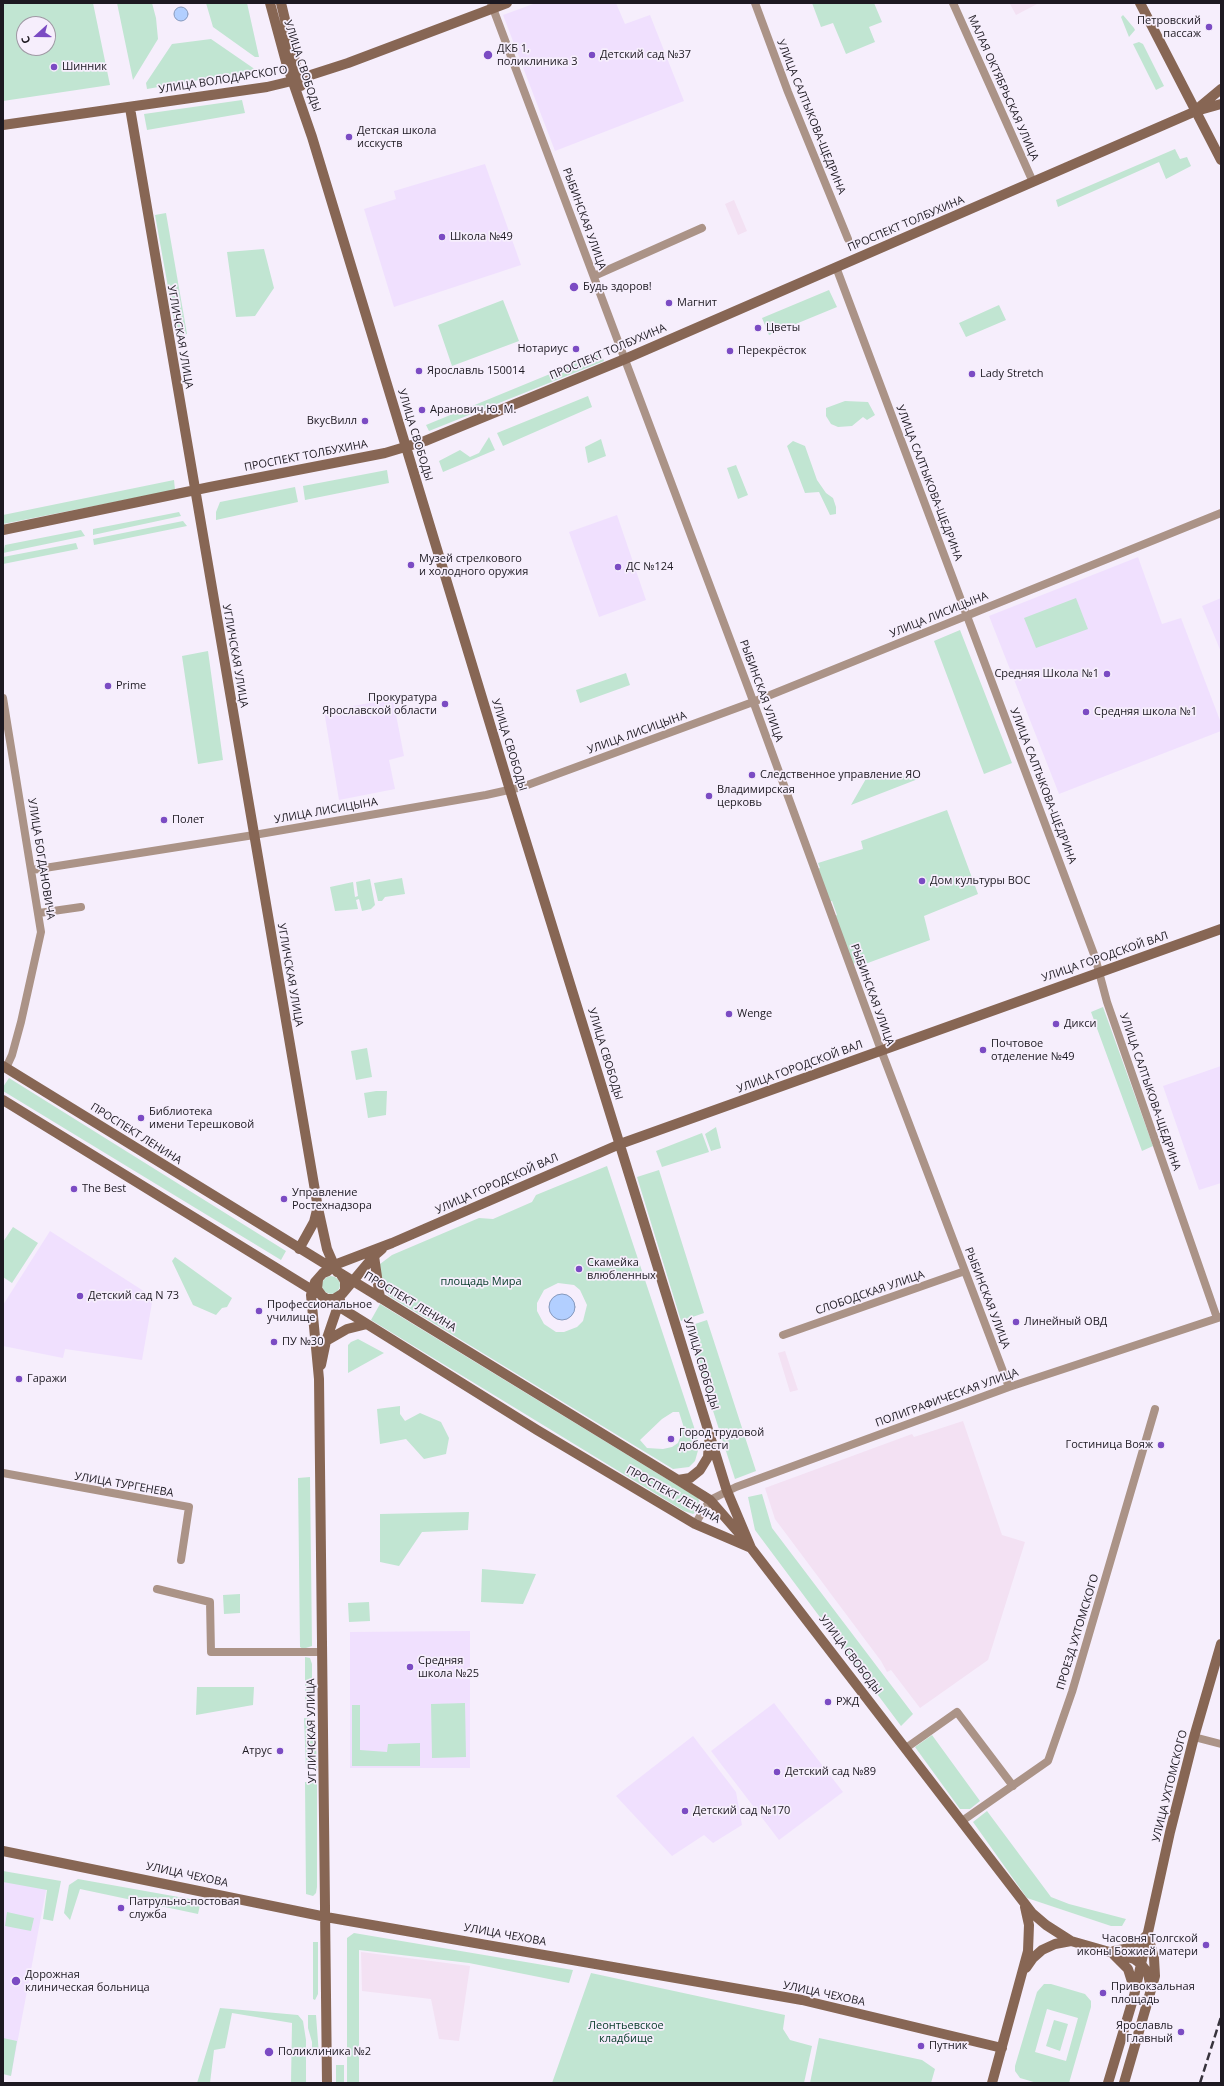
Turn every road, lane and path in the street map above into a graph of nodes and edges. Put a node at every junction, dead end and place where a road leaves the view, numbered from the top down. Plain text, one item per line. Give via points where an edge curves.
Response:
1 (270, 3) edge
2 (280, 3) edge
3 (507, 3) edge
4 (755, 3) edge
5 (953, 3) edge
6 (1140, 3) edge
7 (492, 6) edge
8 (296, 80) junction
9 (1221, 89) edge
10 (1221, 104) edge
11 (130, 108) junction
12 (1196, 111) junction
13 (3, 125) edge
14 (1221, 160) edge
15 (1033, 182) junction
16 (702, 228) dead end
17 (848, 239) dead end
18 (836, 267) junction
19 (594, 276) junction
20 (624, 359) junction
21 (406, 448) junction
22 (194, 490) junction
23 (1221, 513) edge
24 (3, 530) edge
25 (967, 616) junction
26 (3, 698) edge
27 (753, 702) junction
28 (510, 790) junction
29 (254, 835) junction
30 (32, 870) junction
31 (81, 907) dead end
32 (39, 913) junction
33 (1221, 929) edge
34 (1099, 972) junction
35 (881, 1050) junction
36 (4, 1069) edge
37 (3, 1100) edge
38 (620, 1144) junction
39 (318, 1208) junction
40 (392, 1243) junction
41 (299, 1249) junction
42 (361, 1255) junction
43 (329, 1256) junction
44 (374, 1256) junction
45 (965, 1271) junction
46 (330, 1272) junction
47 (352, 1281) junction
48 (312, 1290) junction
49 (343, 1292) junction
50 (324, 1297) junction
51 (380, 1298) junction
52 (337, 1305) junction
53 (1219, 1317) edge
54 (367, 1324) junction
55 (783, 1335) dead end
56 (326, 1341) junction
57 (319, 1379) junction
58 (1010, 1387) junction
59 (1155, 1409) dead end
60 (708, 1430) junction
61 (3, 1473) edge
62 (678, 1480) junction
63 (727, 1491) junction
64 (710, 1500) junction
65 (695, 1524) junction
66 (751, 1548) junction
67 (181, 1560) dead end
68 (157, 1589) dead end
69 (1221, 1644) edge
70 (322, 1652) junction
71 (1194, 1737) junction
72 (1221, 1744) edge
73 (906, 1748) junction
74 (1013, 1786) junction
75 (962, 1821) junction
76 (3, 1851) edge
77 (1024, 1904) junction
78 (326, 1917) junction
79 (1147, 1936) junction
80 (1071, 1941) junction
81 (1108, 1952) junction
82 (1141, 1964) junction
83 (1022, 1975) junction
84 (1151, 1989) junction
85 (1134, 1996) junction
86 (1002, 2048) junction
87 (327, 2083) edge
88 (992, 2083) edge
89 (1108, 2083) edge
90 (1124, 2083) edge

1 - 8 main road, УЛИЦА СВОБОДЫ
2 - 8 main road, УЛИЦА СВОБОДЫ
3 - 7 main road, УЛИЦА ВОЛОДАРСКОГО
4 - 17 street, УЛИЦА САЛТЫКОВА-ЩЕДРИНА
5 - 15 street, МАЛАЯ ОКТЯБРЬСКАЯ УЛИЦА
6 - 12 main road
7 - 8 main road, УЛИЦА ВОЛОДАРСКОГО
7 - 19 street, РЫБИНСКАЯ УЛИЦА
8 - 11 main road, УЛИЦА ВОЛОДАРСКОГО via 267,87
8 - 21 main road, УЛИЦА СВОБОДЫ
9 - 12 main road, ПРОСПЕКТ ТОЛБУХИНА
10 - 12 main road, ПРОСПЕКТ ТОЛБУХИНА
11 - 13 main road, УЛИЦА ВОЛОДАРСКОГО
11 - 22 main road, УГЛИЧСКАЯ УЛИЦА
12 - 14 main road
12 - 15 main road, ПРОСПЕКТ ТОЛБУХИНА
15 - 18 main road, ПРОСПЕКТ ТОЛБУХИНА
16 - 19 street
18 - 20 main road, ПРОСПЕКТ ТОЛБУХИНА
18 - 25 street, УЛИЦА САЛТЫКОВА-ЩЕДРИНА
19 - 20 street, РЫБИНСКАЯ УЛИЦА
20 - 21 main road, ПРОСПЕКТ ТОЛБУХИНА
20 - 27 street, РЫБИНСКАЯ УЛИЦА
21 - 22 main road, ПРОСПЕКТ ТОЛБУХИНА
21 - 28 main road, УЛИЦА СВОБОДЫ
22 - 24 main road, ПРОСПЕКТ ТОЛБУХИНА
22 - 29 main road, УГЛИЧСКАЯ УЛИЦА
23 - 25 street, УЛИЦА ЛИСИЦЫНА
25 - 27 street, УЛИЦА ЛИСИЦЫНА
25 - 34 street, УЛИЦА САЛТЫКОВА-ЩЕДРИНА via 1096,957
26 - 30 street, УЛИЦА БОГДАНОВИЧА
27 - 28 street, УЛИЦА ЛИСИЦЫНА
27 - 35 street, РЫБИНСКАЯ УЛИЦА
28 - 29 street, УЛИЦА ЛИСИЦЫНА
28 - 38 main road, УЛИЦА СВОБОДЫ
29 - 30 street, УЛИЦА ЛИСИЦЫНА
29 - 39 main road, УГЛИЧСКАЯ УЛИЦА
30 - 32 street, УЛИЦА БОГДАНОВИЧА
31 - 32 street
32 - 36 street, УЛИЦА БОГДАНОВИЧА via 41,937 12,1055
33 - 34 main road, УЛИЦА ГОРОДСКОЙ ВАЛ
34 - 35 main road, УЛИЦА ГОРОДСКОЙ ВАЛ
34 - 53 street, УЛИЦА САЛТЫКОВА-ЩЕДРИНА via 1106,1002
35 - 38 main road, УЛИЦА ГОРОДСКОЙ ВАЛ
35 - 45 street, РЫБИНСКАЯ УЛИЦА
36 - 41 main road, ПРОСПЕКТ ЛЕНИНА
37 - 48 main road, ПРОСПЕКТ ЛЕНИНА
38 - 40 main road, УЛИЦА ГОРОДСКОЙ ВАЛ
38 - 60 main road, УЛИЦА СВОБОДЫ
39 - 41 main road, УГЛИЧСКАЯ УЛИЦА via 314,1222
39 - 43 main road, УГЛИЧСКАЯ УЛИЦА
40 - 42 main road, УЛИЦА ГОРОДСКОЙ ВАЛ
40 - 44 main road, УЛИЦА ГОРОДСКОЙ ВАЛ
41 - 43 main road
41 - 46 main road, ПРОСПЕКТ ЛЕНИНА
42 - 43 main road
42 - 46 main road, УЛИЦА ГОРОДСКОЙ ВАЛ
43 - 46 main road, УГЛИЧСКАЯ УЛИЦА
44 - 47 main road, УЛИЦА ГОРОДСКОЙ ВАЛ
44 - 51 main road
45 - 55 street, СЛОБОДСКАЯ УЛИЦА
45 - 58 street, РЫБИНСКАЯ УЛИЦА
46 - 47 main road, ПРОСПЕКТ ЛЕНИНА
46 - 48 main road
46 - 49 main road via 345,1281
46 - 50 main road via 318,1289
47 - 49 main road, УЛИЦА ГОРОДСКОЙ ВАЛ
47 - 51 main road, ПРОСПЕКТ ЛЕНИНА
48 - 50 main road, ПРОСПЕКТ ЛЕНИНА
48 - 57 main road, УГЛИЧСКАЯ УЛИЦА
49 - 50 main road via 334,1299
49 - 52 main road, УГЛИЧСКАЯ УЛИЦА
50 - 52 main road, ПРОСПЕКТ ЛЕНИНА
51 - 62 main road, ПРОСПЕКТ ЛЕНИНА
52 - 54 main road, ПРОСПЕКТ ЛЕНИНА
52 - 56 main road, УГЛИЧСКАЯ УЛИЦА
53 - 58 street, ПОЛИГРАФИЧЕСКАЯ УЛИЦА
54 - 56 main road via 343,1331
54 - 65 main road, ПРОСПЕКТ ЛЕНИНА
56 - 57 main road, УГЛИЧСКАЯ УЛИЦА
57 - 70 main road, УГЛИЧСКАЯ УЛИЦА
58 - 63 street, ПОЛИГРАФИЧЕСКАЯ УЛИЦА
59 - 74 street, ПРОЕЗД УХТОМСКОГО via 1072,1692 1048,1760
60 - 62 main road via 708,1457 704,1465 695,1475
60 - 63 main road, УЛИЦА СВОБОДЫ
61 - 67 street, УЛИЦА ТУРГЕНЕВА via 189,1507
62 - 64 main road, ПРОСПЕКТ ЛЕНИНА
63 - 64 street, ПОЛИГРАФИЧЕСКАЯ УЛИЦА
63 - 66 main road, УЛИЦА СВОБОДЫ
64 - 65 street
64 - 66 main road, ПРОСПЕКТ ЛЕНИНА
65 - 66 main road, ПРОСПЕКТ ЛЕНИНА
66 - 73 main road, УЛИЦА СВОБОДЫ
68 - 70 street via 210,1602 210,1652
69 - 71 main road, УЛИЦА УХТОМСКОГО
70 - 78 main road, УГЛИЧСКАЯ УЛИЦА
71 - 72 street
71 - 79 main road, УЛИЦА УХТОМСКОГО
73 - 74 street via 957,1712
73 - 75 main road, УЛИЦА СВОБОДЫ
74 - 75 street, ПРОЕЗД УХТОМСКОГО
75 - 77 main road, УЛИЦА СВОБОДЫ
76 - 78 main road, УЛИЦА ЧЕХОВА
77 - 80 main road via 1046,1925
77 - 83 main road via 1030,1934
78 - 86 main road, УЛИЦА ЧЕХОВА via 802,2000
78 - 87 main road, УГЛИЧСКАЯ УЛИЦА
79 - 81 main road via 1135,1946
79 - 82 main road
79 - 84 main road via 1156,1967
80 - 81 main road
80 - 83 main road via 1042,1950 1033,1958
81 - 82 main road via 1134,1959
81 - 85 main road via 1122,1961 1128,1969 1133,1981
82 - 84 main road via 1148,1973
82 - 85 main road
83 - 86 main road
84 - 90 main road
85 - 89 main road
86 - 88 main road

